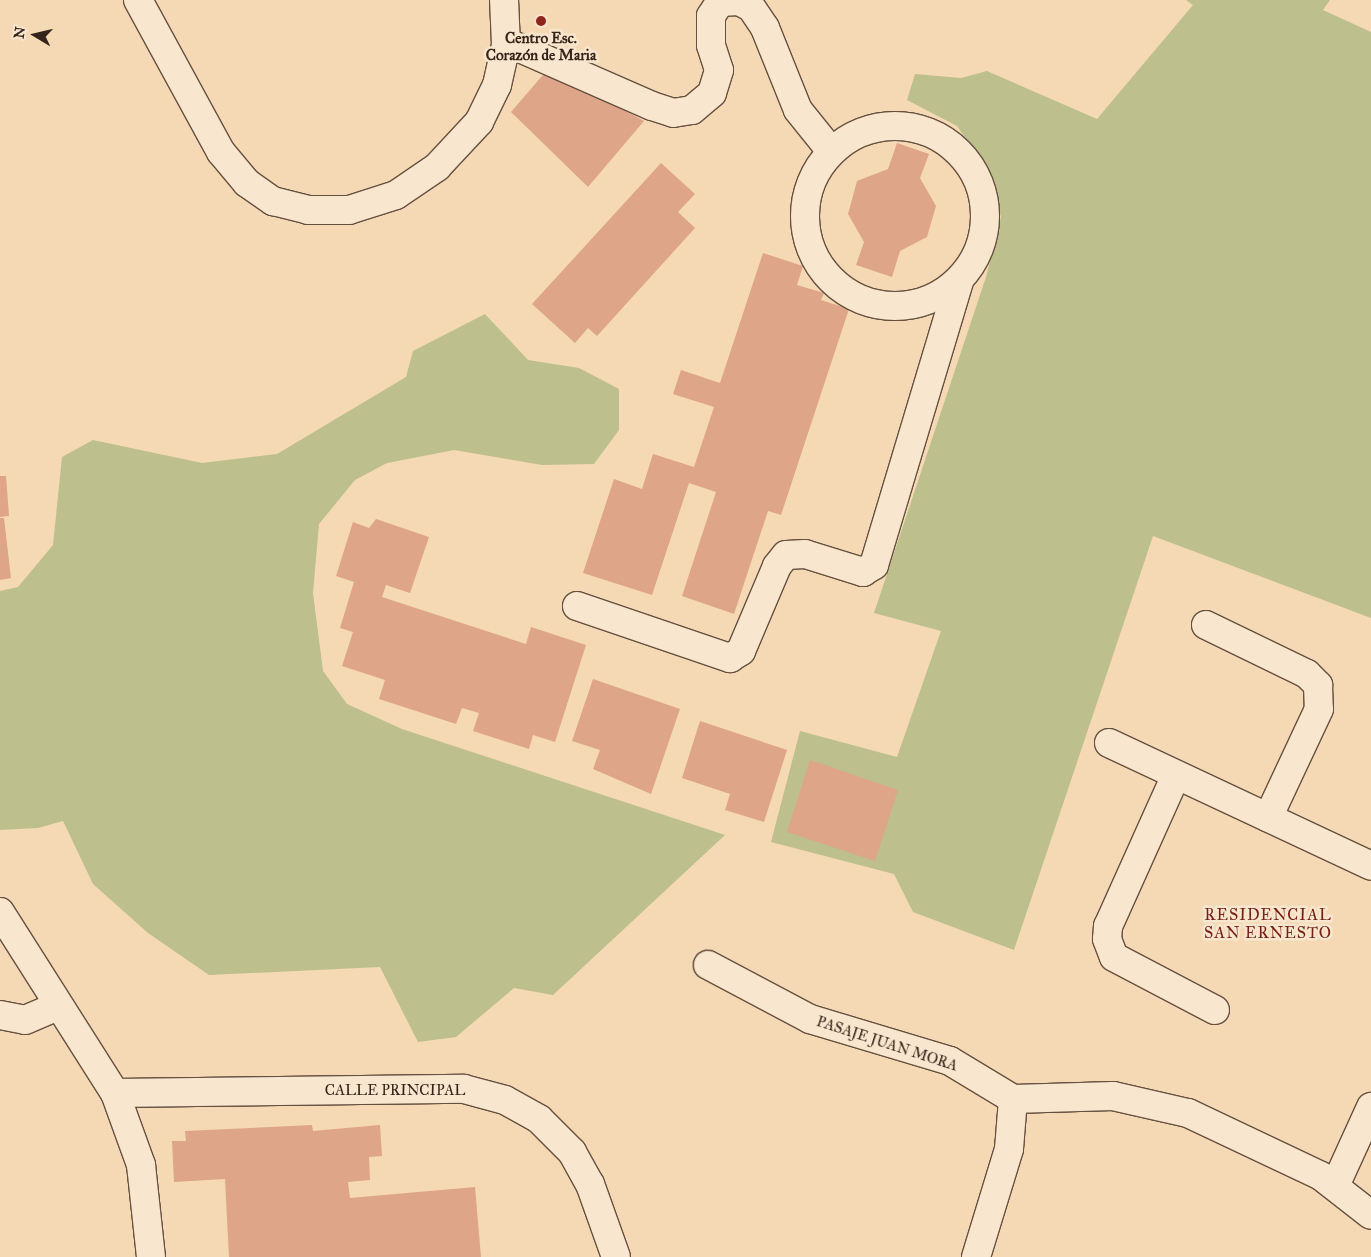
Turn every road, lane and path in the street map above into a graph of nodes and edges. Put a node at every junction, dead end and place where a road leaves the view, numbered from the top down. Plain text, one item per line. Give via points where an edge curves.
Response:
1 (138, 0) edge
2 (504, 0) edge
3 (739, 0) edge
4 (506, 42) junction
5 (831, 151) junction
6 (959, 281) junction
7 (577, 606) dead end
8 (1206, 625) dead end
9 (1110, 743) dead end
10 (1176, 775) junction
11 (1268, 818) junction
12 (1371, 866) edge
13 (0, 912) edge
14 (708, 965) dead end
15 (58, 1006) junction
16 (1215, 1010) dead end
17 (0, 1015) edge
18 (115, 1093) junction
19 (1013, 1099) junction
20 (1371, 1107) edge
21 (1336, 1186) junction
22 (1371, 1215) edge
23 (151, 1257) edge
24 (616, 1257) edge
25 (976, 1257) edge

1 - 4 street via 221,152 247,182 273,201 308,210 349,210 396,195 437,167 479,122 498,85
2 - 4 street
3 - 4 street via 720,2 711,16 711,45 719,70 712,93 692,110 673,113 652,106
3 - 5 street via 751,7 765,28 798,110
5 - 6 street via 861,132 896,125 930,132 960,152 979,181 986,216 979,251
5 - 6 street via 812,181 804,216 811,251 831,280 860,300 895,308 930,301
6 - 7 street via 874,566 863,572 804,554 786,555 777,566 741,651 730,658
8 - 11 street via 1307,674 1318,685 1319,709
9 - 10 street
10 - 11 street
10 - 16 street via 1108,926 1107,939 1114,957
11 - 12 street
13 - 15 street
14 - 19 street, PASAJE JUAN MORA via 810,1019 950,1061
15 - 17 street via 25,1020
15 - 18 street
18 - 23 street via 141,1165
18 - 24 street, CALLE PRINCIPAL via 464,1089 505,1100 538,1119 572,1152 590,1184
19 - 21 street via 1113,1096 1188,1113
19 - 25 street via 1010,1149
20 - 21 street
21 - 22 street

